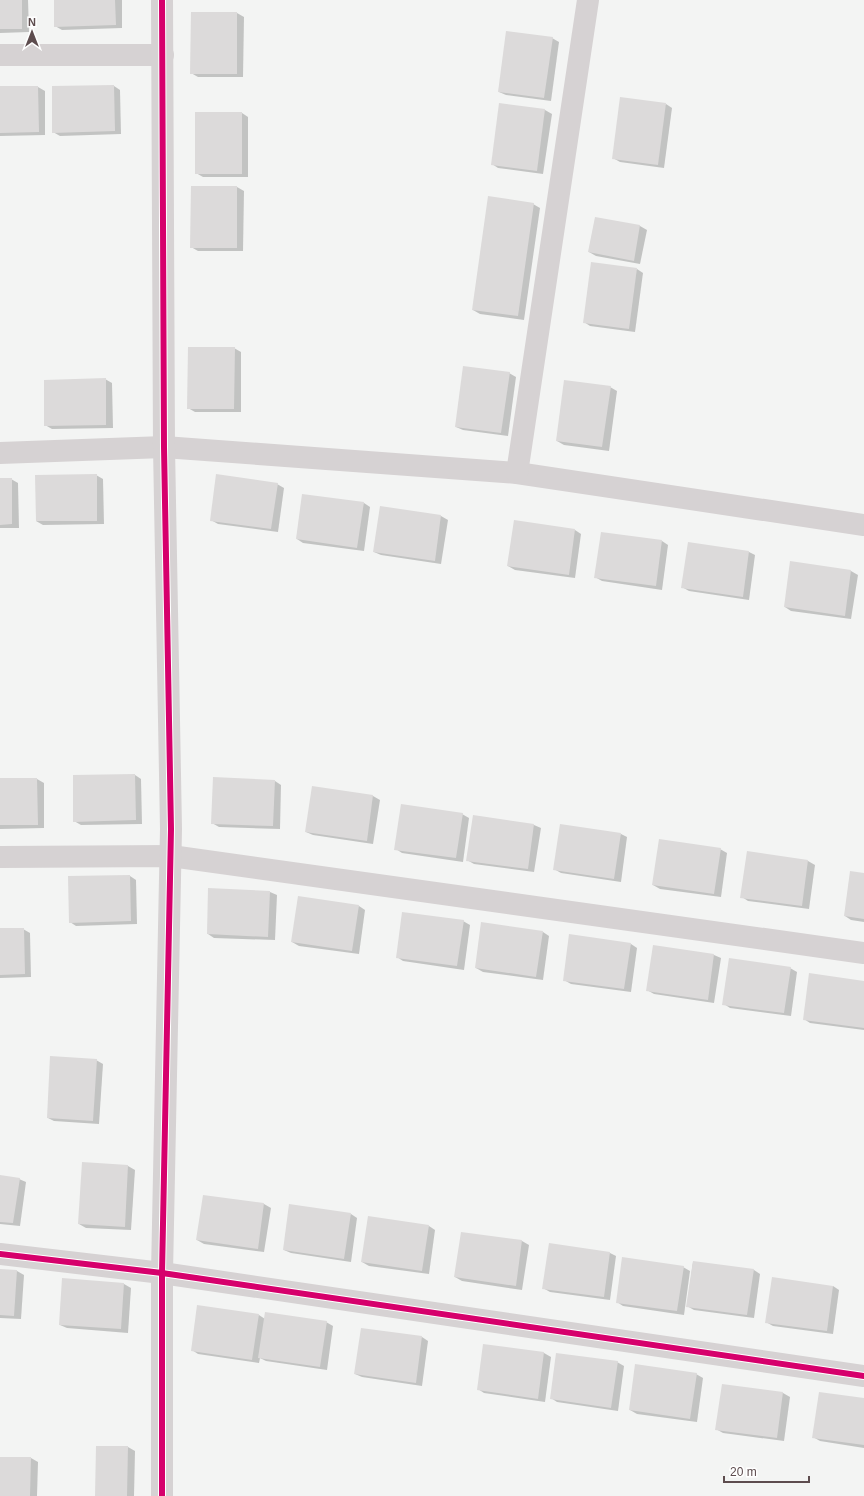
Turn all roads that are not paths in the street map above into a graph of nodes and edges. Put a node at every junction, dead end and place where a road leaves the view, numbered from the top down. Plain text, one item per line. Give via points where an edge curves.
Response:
1 (162, 0) edge
2 (588, 0) edge
3 (0, 55) edge
4 (163, 55) junction
5 (164, 447) junction
6 (0, 453) edge
7 (517, 473) junction
8 (864, 525) edge
9 (171, 856) junction
10 (0, 857) edge
11 (864, 953) edge
12 (0, 1254) edge
13 (162, 1273) junction
14 (864, 1376) edge
15 (162, 1496) edge

1 - 4 street
2 - 7 street
3 - 4 street
4 - 5 street
5 - 6 street
5 - 7 street
5 - 9 street
7 - 8 street
9 - 10 street
9 - 11 street
9 - 13 street
12 - 13 street
13 - 14 street
13 - 15 street

